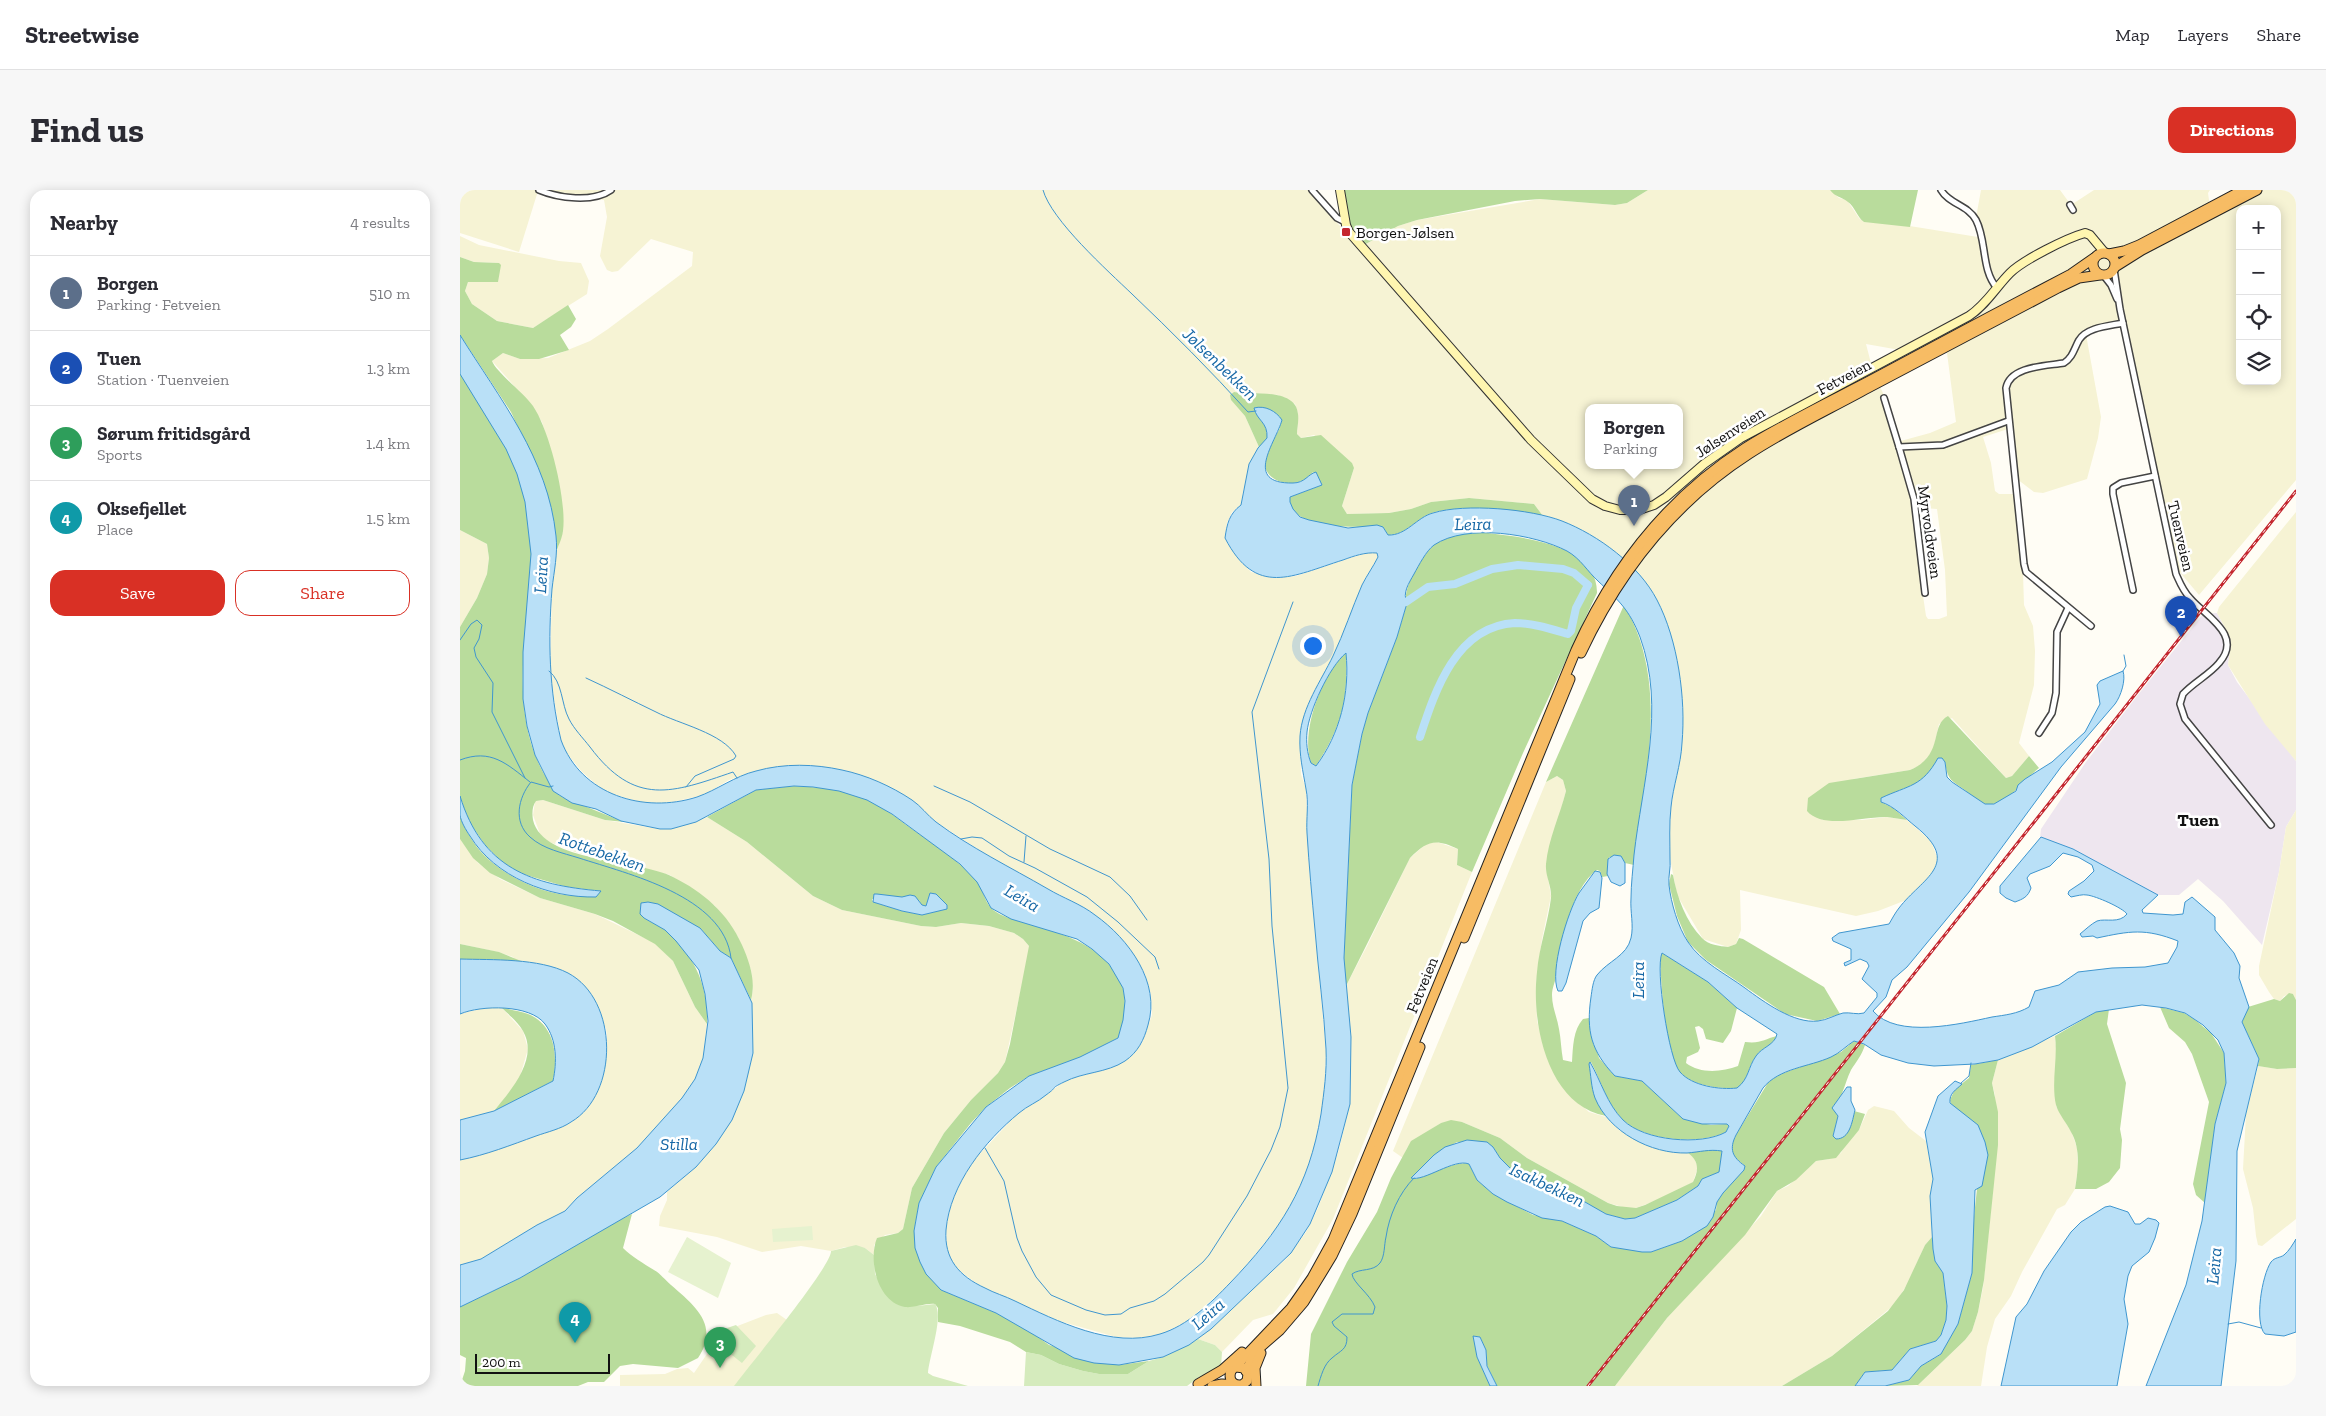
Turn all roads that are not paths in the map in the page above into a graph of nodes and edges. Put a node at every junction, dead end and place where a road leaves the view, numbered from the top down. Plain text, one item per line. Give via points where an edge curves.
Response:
1 (539, 190) edge
2 (611, 190) edge
3 (1312, 190) edge
4 (1340, 190) edge
5 (1941, 190) edge
6 (2243, 190) edge
7 (2257, 190) edge
8 (1345, 224) junction
9 (2092, 238) junction
10 (2107, 254) junction
11 (2095, 258) junction
12 (2115, 268) junction
13 (2102, 275) junction
14 (1997, 288) junction
15 (2120, 309) junction
16 (2123, 323) junction
17 (1884, 398) dead end
18 (2008, 422) junction
19 (1899, 447) junction
20 (2155, 476) junction
21 (1634, 556) junction
22 (2133, 590) dead end
23 (1925, 593) dead end
24 (2068, 608) junction
25 (2091, 626) dead end
26 (2039, 733) dead end
27 (2271, 825) dead end
28 (1269, 1337) junction
29 (1233, 1370) junction
30 (1248, 1379) edge
31 (1195, 1385) edge
32 (1212, 1386) edge
33 (1238, 1386) edge
34 (1256, 1386) edge

1 - 2 street via 589,197
3 - 8 street, Jølsenveien
4 - 8 main road
5 - 14 street via 1976,219 1989,276
6 - 10 highway via 2139,245
7 - 12 highway via 2142,250
8 - 14 main road, Jølsenveien via 1531,440 1592,499 1622,510 1643,509 1659,502 1741,438 1969,316
9 - 10 main road
9 - 11 main road
9 - 14 main road, Jølsenveien via 2087,233 2081,234 2028,260 2013,270
10 - 11 highway
10 - 12 highway via 2114,259
11 - 13 highway via 2093,268
11 - 21 highway, Fetveien via 1746,448 1683,497
12 - 13 highway via 2110,274
12 - 15 street, Tuenveien
13 - 15 street, Tuenveien via 2111,285
13 - 21 highway, Fetveien via 2079,278 2058,288 1764,444 1697,493
15 - 16 street, Tuenveien
16 - 18 street via 2083,335 2070,359 2064,363 2011,376 2006,392
16 - 20 street, Tuenveien
17 - 19 street, Myrvoldveien
18 - 19 street via 1944,445
18 - 24 street via 2026,572
19 - 23 street, Myrvoldveien via 1914,499
20 - 22 street via 2121,483 2113,488
20 - 27 street, Tuenveien via 2180,585 2226,636 2223,657 2184,694 2181,710 2191,727
21 - 28 highway, Fetveien via 1606,597 1574,669 1345,1229 1304,1302
24 - 25 street
24 - 26 street via 2057,632 2056,693 2052,713
28 - 29 highway, Fetveien
28 - 30 highway, Fetveien via 1256,1351
28 - 31 highway via 1250,1346 1222,1370
28 - 34 highway via 1256,1363
29 - 30 highway via 1242,1368
29 - 31 highway, Fetveien
29 - 33 highway via 1230,1380
30 - 33 highway
32 - 33 highway via 1228,1383

